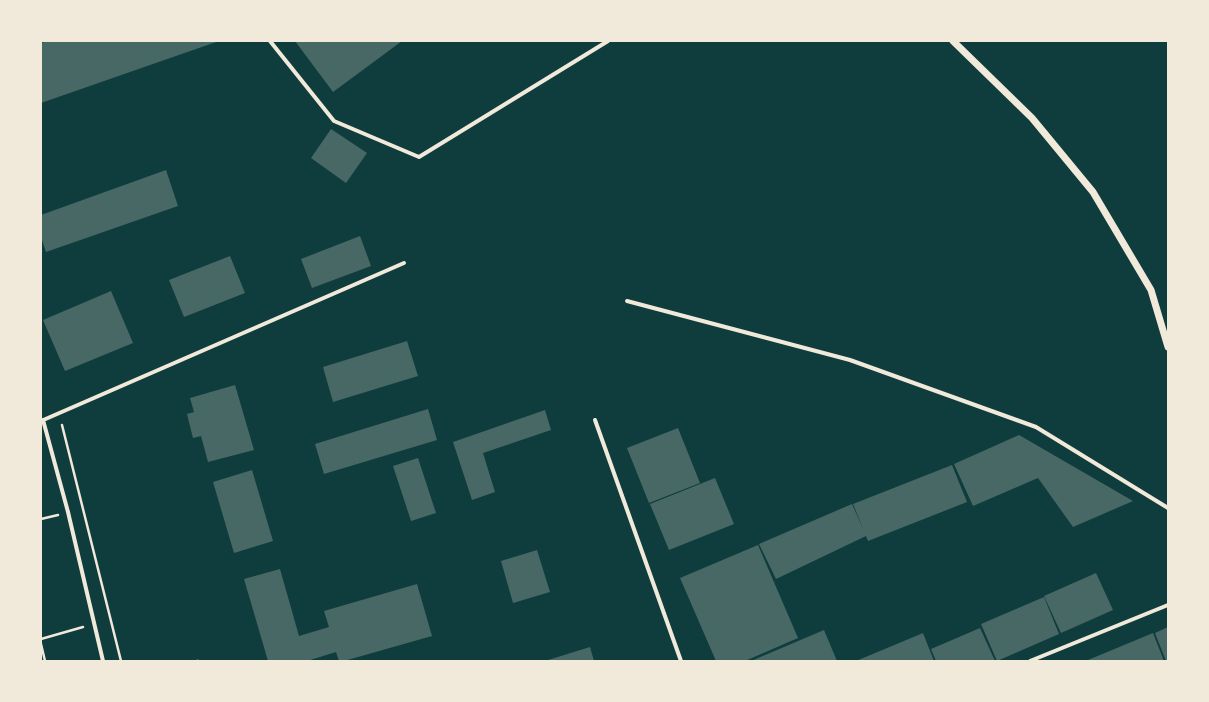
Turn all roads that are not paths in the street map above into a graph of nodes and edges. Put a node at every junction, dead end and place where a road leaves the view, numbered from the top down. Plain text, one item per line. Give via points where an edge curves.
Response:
1 (270, 41) edge
2 (608, 41) edge
3 (953, 41) edge
4 (404, 263) dead end
5 (627, 301) dead end
6 (1168, 347) edge
7 (42, 420) edge
8 (595, 420) dead end
9 (1168, 508) edge
10 (1168, 605) edge
11 (103, 661) edge
12 (682, 661) edge
13 (1030, 661) edge

1 - 2 street via 334,121 419,156
3 - 6 street via 1032,118 1093,192 1151,290
4 - 7 street
5 - 9 street via 850,360 1036,428
7 - 11 street via 68,512
8 - 12 street
10 - 13 street

